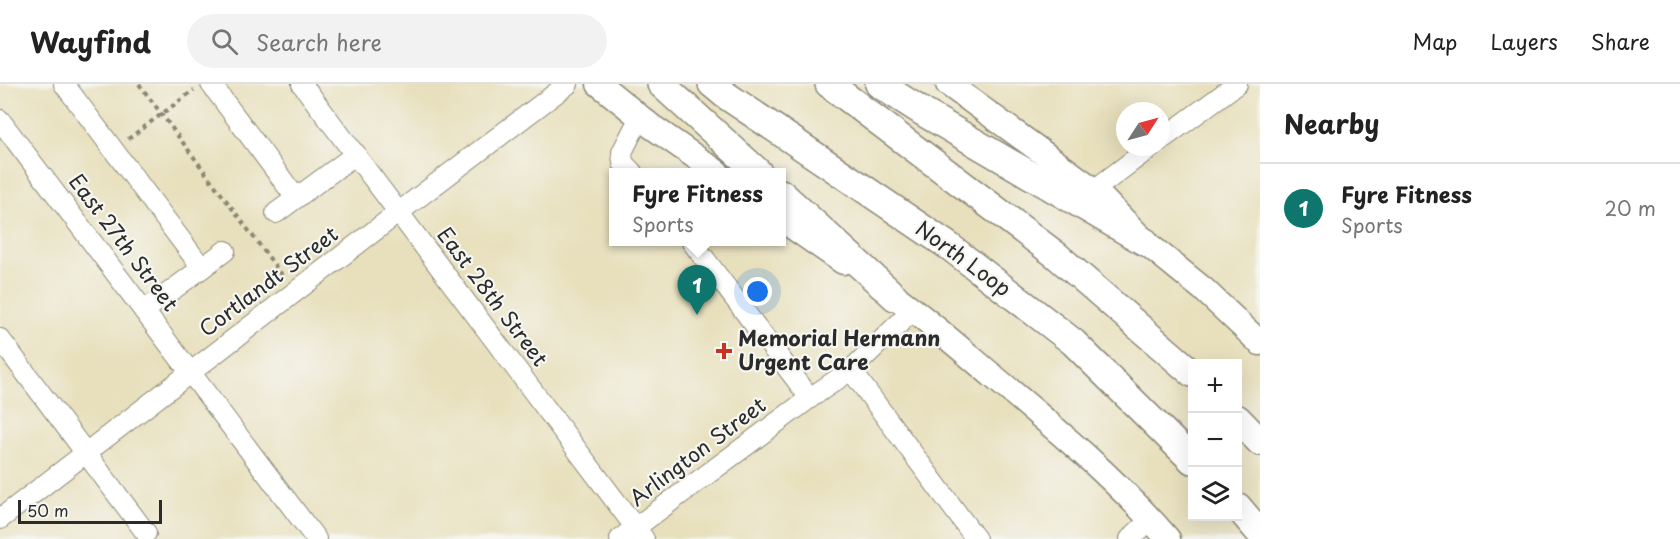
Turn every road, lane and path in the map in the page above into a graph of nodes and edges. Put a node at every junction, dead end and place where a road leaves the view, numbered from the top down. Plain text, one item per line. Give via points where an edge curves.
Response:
1 (64, 84) edge
2 (139, 84) edge
3 (202, 84) edge
4 (211, 84) edge
5 (302, 84) edge
6 (568, 84) edge
7 (599, 84) edge
8 (661, 84) edge
9 (712, 84) edge
10 (829, 84) edge
11 (879, 84) edge
12 (948, 84) edge
13 (1237, 84) edge
14 (161, 114) junction
15 (640, 117) junction
16 (0, 120) edge
17 (1170, 133) edge
18 (114, 150) junction
19 (356, 154) junction
20 (1139, 156) edge
21 (628, 168) edge
22 (711, 168) edge
23 (754, 168) edge
24 (1094, 190) junction
25 (296, 198) junction
26 (786, 198) edge
27 (399, 212) junction
28 (276, 213) dead end
29 (786, 222) edge
30 (1145, 242) junction
31 (695, 246) edge
32 (225, 251) dead end
33 (202, 268) junction
34 (282, 275) dead end
35 (904, 304) junction
36 (144, 311) junction
37 (0, 339) edge
38 (1260, 343) edge
39 (851, 370) junction
40 (1188, 370) edge
41 (190, 372) junction
42 (810, 398) junction
43 (1242, 423) edge
44 (1260, 442) edge
45 (86, 453) junction
46 (1188, 456) edge
47 (1242, 512) edge
48 (0, 519) edge
49 (1151, 519) junction
50 (146, 532) dead end
51 (1260, 533) edge
52 (633, 535) edge
53 (316, 539) edge
54 (976, 539) edge
55 (1130, 539) edge
56 (1168, 539) edge

1 - 18 street
2 - 14 path
3 - 14 path
4 - 25 street
5 - 19 street, East 28th Street
6 - 27 street, Cortlandt Street
7 - 15 main road
8 - 23 highway
9 - 46 highway, North Loop via 950,247 1073,342
10 - 40 highway via 1056,255
11 - 30 highway
12 - 24 main road
13 - 17 street
14 - 18 path
14 - 34 path
15 - 21 street via 622,152
15 - 22 main road
16 - 36 street, East 27th Street
18 - 33 street
19 - 25 street
19 - 27 street, East 28th Street
20 - 24 street
24 - 30 main road
25 - 28 street
26 - 35 highway
27 - 41 street, Cortlandt Street
27 - 52 street, East 28th Street
29 - 35 main road
30 - 38 main road
31 - 42 street
32 - 33 street
33 - 36 street
35 - 39 street, Arlington Street
35 - 49 main road via 1067,438
36 - 41 street, East 27th Street
37 - 45 street
39 - 42 street, Arlington Street
39 - 54 street
41 - 45 street, Cortlandt Street
41 - 53 street, East 27th Street
42 - 52 street, Arlington Street
43 - 44 highway
45 - 48 street, Cortlandt Street
45 - 50 street
47 - 51 highway
49 - 55 street
49 - 56 main road

